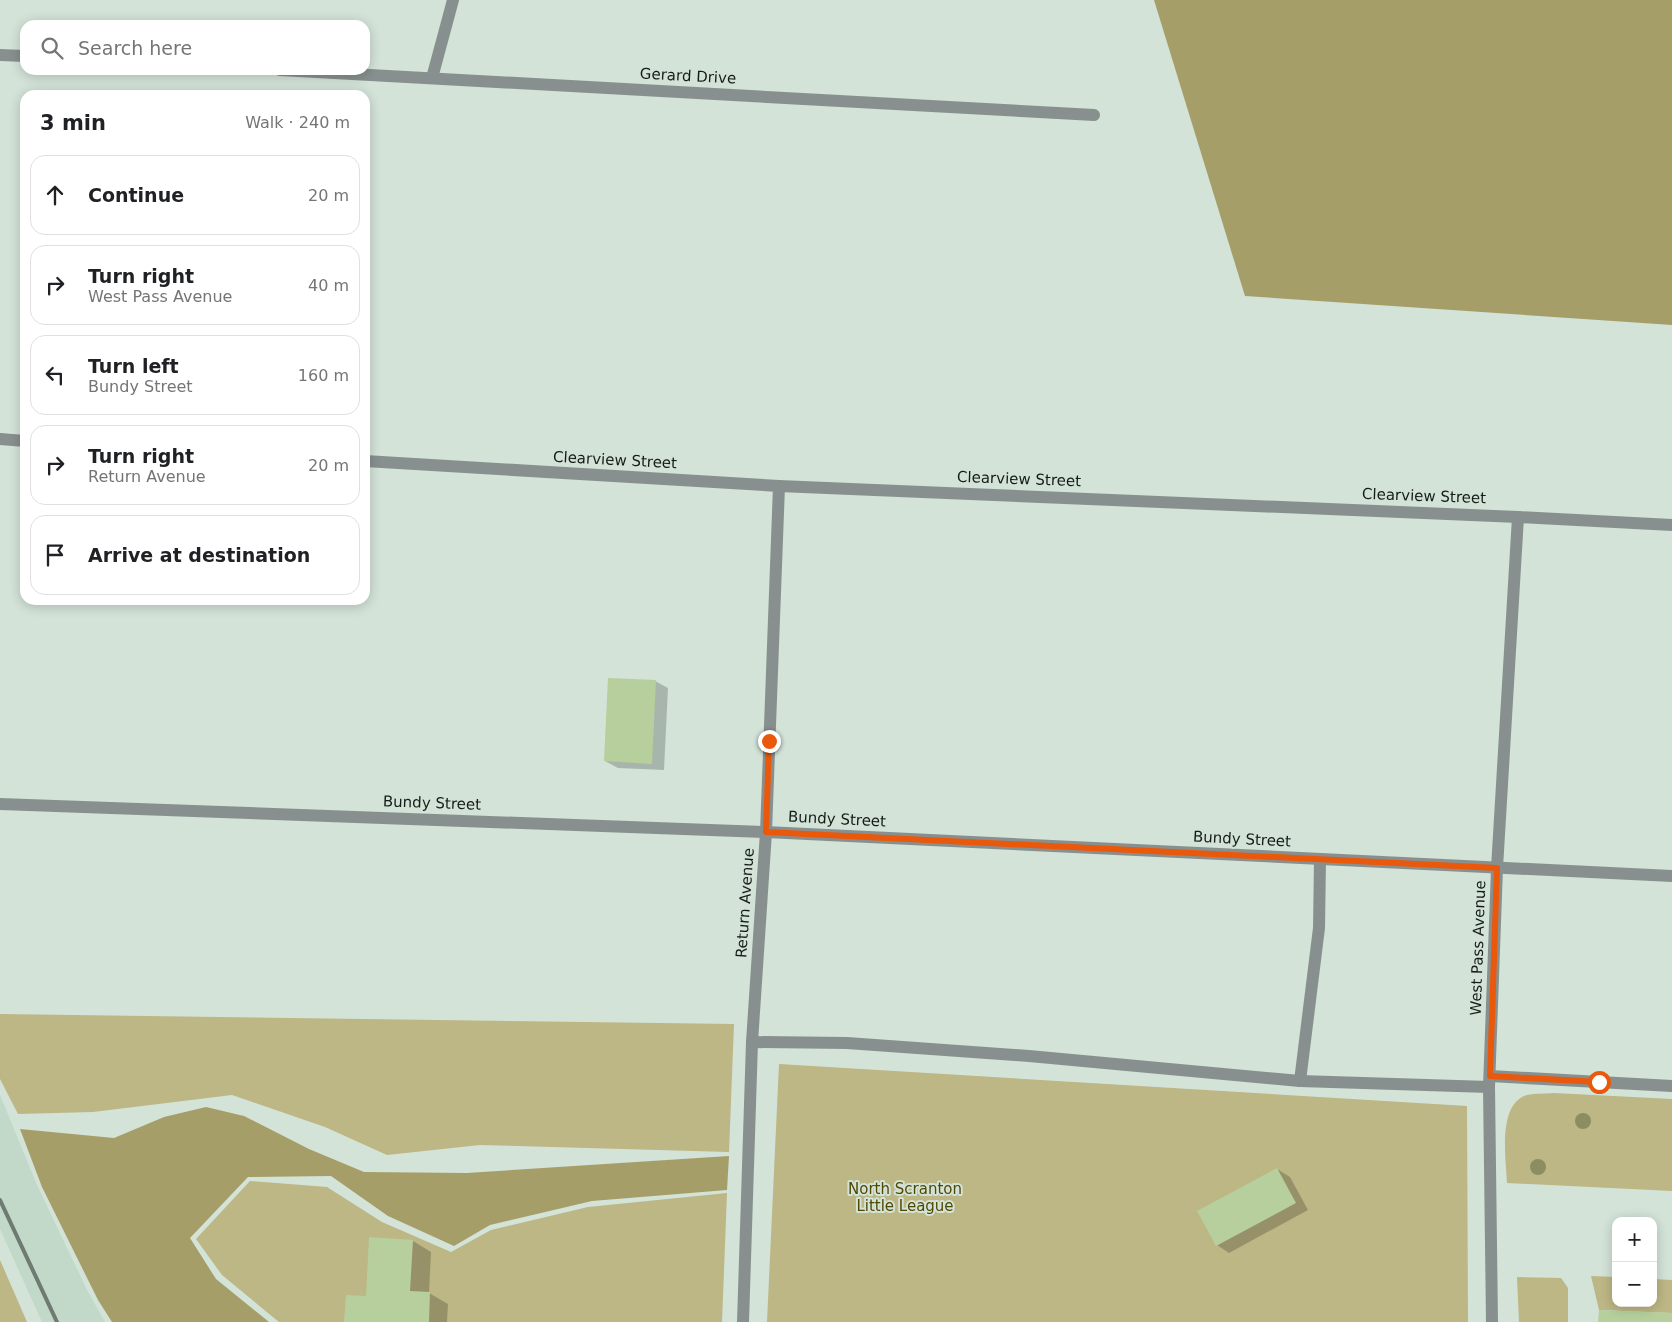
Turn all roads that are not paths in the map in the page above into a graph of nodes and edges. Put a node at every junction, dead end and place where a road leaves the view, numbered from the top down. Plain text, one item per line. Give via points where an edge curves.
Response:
1 (453, 0) edge
2 (0, 54) edge
3 (20, 56) edge
4 (370, 75) edge
5 (432, 78) junction
6 (1094, 115) dead end
7 (0, 439) edge
8 (20, 441) edge
9 (370, 461) edge
10 (779, 486) junction
11 (1518, 516) junction
12 (1672, 525) edge
13 (0, 804) edge
14 (766, 832) junction
15 (1320, 859) junction
16 (1497, 868) junction
17 (1672, 876) edge
18 (752, 1042) junction
19 (1300, 1080) junction
20 (1490, 1081) junction
21 (1672, 1086) edge
22 (743, 1322) edge
23 (1492, 1322) edge

1 - 5 street
2 - 3 street
4 - 5 street, Gerard Drive
5 - 6 street, Gerard Drive
7 - 8 street
9 - 10 street, Clearview Street
10 - 11 street, Clearview Street
10 - 14 street, Return Avenue
11 - 12 street, Clearview Street
11 - 16 street, West Pass Avenue
13 - 14 street, Bundy Street
14 - 15 street, Bundy Street
14 - 18 street, Return Avenue
15 - 16 street, Bundy Street
15 - 19 street via 1319,928
16 - 17 street, Bundy Street
16 - 20 street, West Pass Avenue
18 - 19 street via 847,1043
18 - 22 street, Return Avenue
19 - 20 street
20 - 21 street
20 - 23 street, West Pass Avenue

